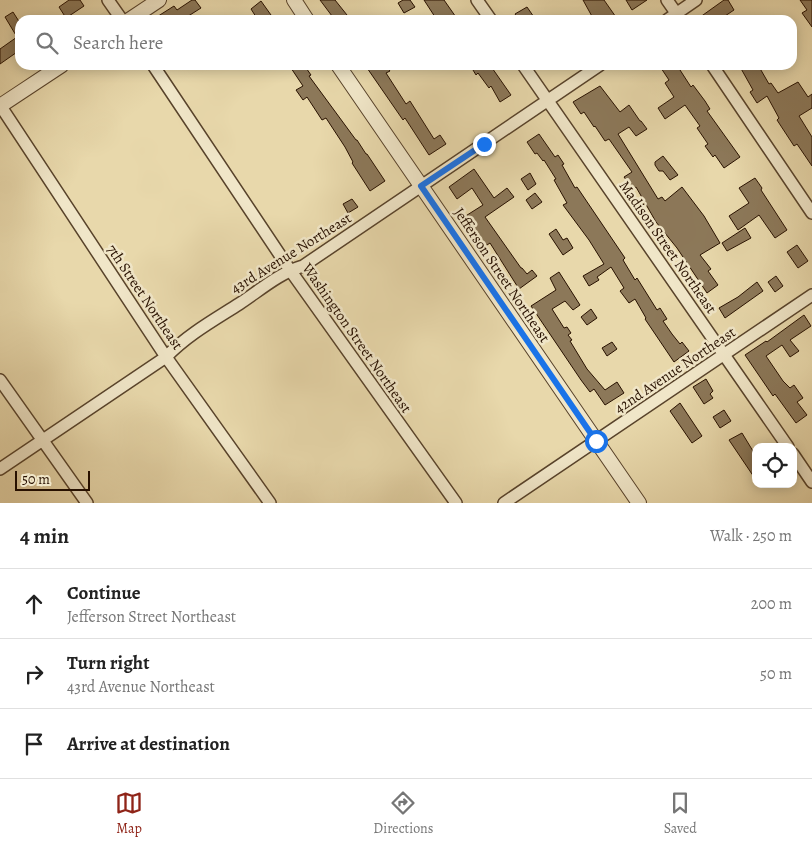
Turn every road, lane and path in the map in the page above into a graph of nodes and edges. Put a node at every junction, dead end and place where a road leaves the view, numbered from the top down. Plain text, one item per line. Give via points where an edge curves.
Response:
1 (108, 0) edge
2 (159, 0) edge
3 (294, 0) edge
4 (477, 0) edge
5 (667, 0) edge
6 (696, 0) edge
7 (118, 15) edge
8 (136, 15) edge
9 (304, 15) edge
10 (488, 15) edge
11 (674, 15) edge
12 (678, 15) edge
13 (54, 70) edge
14 (156, 70) edge
15 (341, 70) edge
16 (527, 70) edge
17 (593, 70) edge
18 (715, 70) edge
19 (548, 100) junction
20 (0, 106) edge
21 (421, 186) junction
22 (812, 213) edge
23 (290, 270) junction
24 (812, 295) edge
25 (724, 354) junction
26 (166, 357) junction
27 (0, 380) edge
28 (43, 440) junction
29 (596, 441) junction
30 (785, 443) edge
31 (797, 460) edge
32 (0, 469) edge
33 (812, 482) edge
34 (87, 503) edge
35 (270, 503) edge
36 (456, 503) edge
37 (504, 503) edge
38 (639, 503) edge

1 - 7 street
2 - 8 street
3 - 9 street
4 - 10 street
5 - 11 street
6 - 12 street
13 - 20 street
14 - 23 street, Washington Street Northeast
15 - 21 street, Jefferson Street Northeast
16 - 19 street, Madison Street Northeast
17 - 19 street, 43rd Avenue Northeast
18 - 22 street
19 - 21 street, 43rd Avenue Northeast
19 - 25 street, Madison Street Northeast
20 - 26 street, 7th Street Northeast
21 - 23 street, 43rd Avenue Northeast via 303,266
21 - 29 street, Jefferson Street Northeast
23 - 26 street, 43rd Avenue Northeast via 176,346
23 - 36 street, Washington Street Northeast
24 - 25 street, 42nd Avenue Northeast
25 - 29 street, 42nd Avenue Northeast
25 - 30 street, Madison Street Northeast
26 - 28 street, 43rd Avenue Northeast
26 - 35 street, 7th Street Northeast
27 - 28 street
28 - 32 street, 43rd Avenue Northeast
28 - 34 street
29 - 37 street, 42nd Avenue Northeast
29 - 38 street, Jefferson Street Northeast
31 - 33 street

